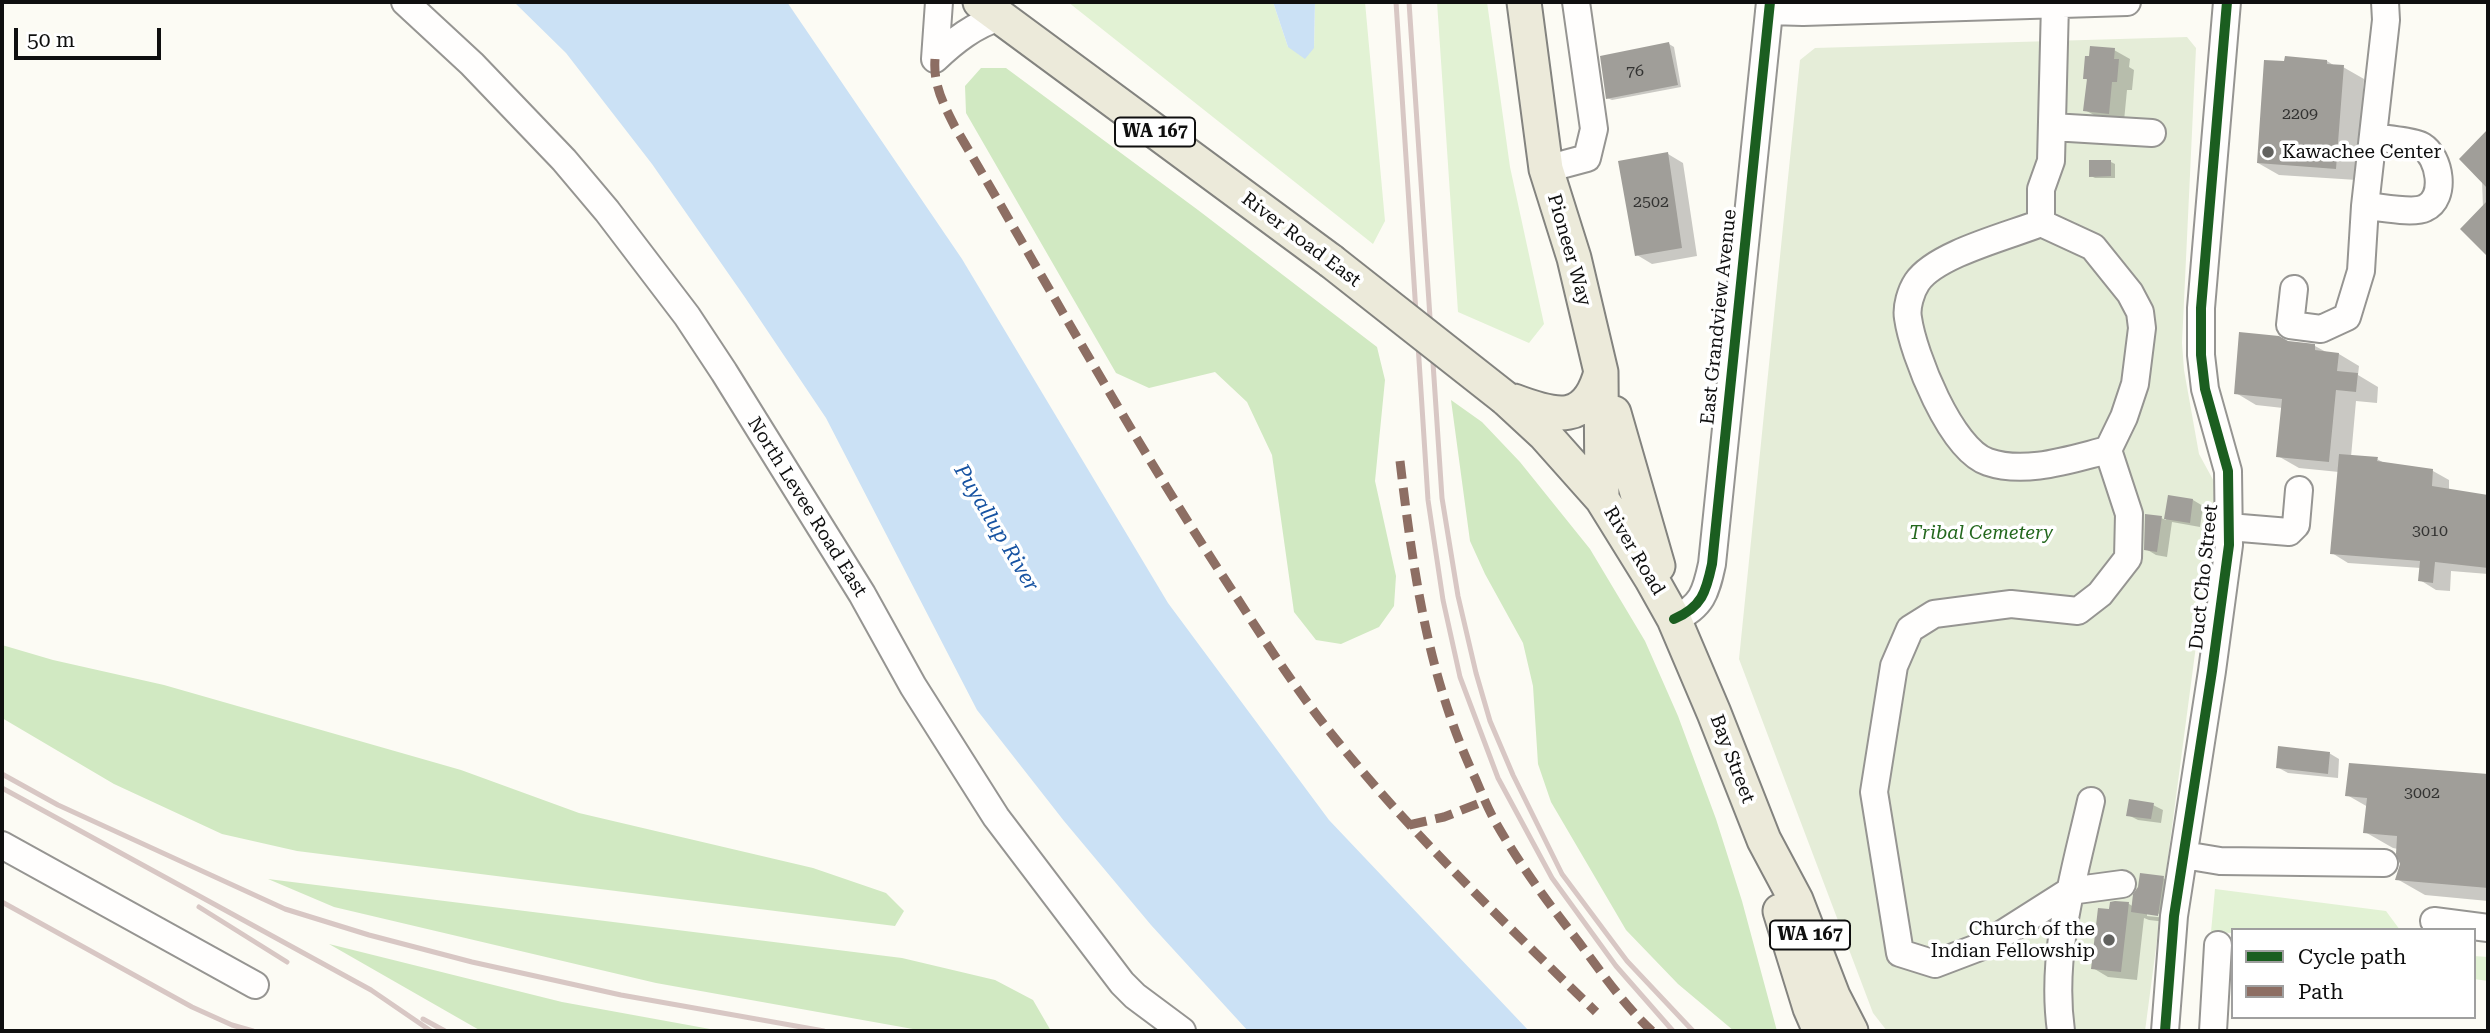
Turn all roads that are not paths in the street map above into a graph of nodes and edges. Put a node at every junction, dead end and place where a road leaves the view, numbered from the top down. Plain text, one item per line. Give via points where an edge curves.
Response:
1 (405, 2) edge
2 (939, 2) edge
3 (1524, 2) edge
4 (1576, 2) edge
5 (2127, 2) edge
6 (2227, 2) edge
7 (2385, 2) edge
8 (2055, 4) junction
9 (1769, 6) edge
10 (990, 9) edge
11 (2052, 127) junction
12 (2152, 133) dead end
13 (2373, 137) junction
14 (1546, 169) junction
15 (2365, 206) junction
16 (2041, 223) junction
17 (2294, 289) dead end
18 (1601, 372) junction
19 (1505, 398) junction
20 (2108, 450) junction
21 (2299, 490) dead end
22 (1602, 499) junction
23 (2229, 527) junction
24 (1674, 619) junction
25 (1700, 679) joint
26 (2091, 801) dead end
27 (1764, 840) junction
28 (2, 845) edge
29 (2184, 856) junction
30 (2384, 863) dead end
31 (2122, 884) dead end
32 (2070, 891) junction
33 (2434, 921) dead end
34 (2488, 928) edge
35 (2218, 946) dead end
36 (255, 985) dead end
37 (1182, 1031) edge
38 (1820, 1031) edge
39 (1851, 1031) edge
40 (2061, 1031) edge
41 (2165, 1031) edge
42 (2213, 1031) edge

1 - 37 street, North Levee Road East via 519,111 648,263 724,372 996,817 1122,983
2 - 10 street via 935,59 982,23
3 - 14 main road, Pioneer Way
4 - 14 street via 1594,129 1587,158
5 - 8 street
6 - 23 street, Duct Cho Street via 2201,355 2205,388 2228,471
7 - 13 street
8 - 9 street via 1803,12
8 - 11 street
9 - 24 street, East Grandview Avenue via 1712,564 1702,598 1688,613
10 - 19 main road, River Road East / WA 167, bridge via 1331,261
11 - 12 street
11 - 16 street via 2051,161 2041,189
13 - 15 street
13 - 15 street via 2422,146 2434,159 2439,177 2432,203 2424,209
14 - 18 main road, Pioneer Way via 1574,258
15 - 17 street via 2361,271 2347,317 2320,329 2290,325
16 - 20 street via 2093,247 2140,312 2136,384
16 - 20 street via 1949,257 1917,282 1908,317 1925,377 1969,453 1987,462 2043,466
18 - 19 main road via 1593,395 1574,412 1541,411
18 - 22 main road, Pioneer Way
18 - 24 main road
19 - 22 main road, River Road East / WA 167
20 - 32 street via 2129,514 2128,558 2100,594 2078,611 2011,604 1934,614 1910,629 1894,666 1874,792 1900,953 1935,964 1985,945
21 - 23 street via 2295,525 2289,533
22 - 24 main road, River Road / WA 167
23 - 29 street, Duct Cho Street via 2213,671
24 - 25 main road, River Road / WA 167
25 - 27 main road, Bay Street / WA 167
26 - 32 street
27 - 38 main road, Bay Street / WA 167 via 1786,933
27 - 39 main road, Bay Street / WA 167 via 1796,900
28 - 36 street
29 - 30 street via 2220,861
29 - 41 street, Duct Cho Street
31 - 32 street
32 - 40 street via 2061,943
33 - 34 street
35 - 42 street

